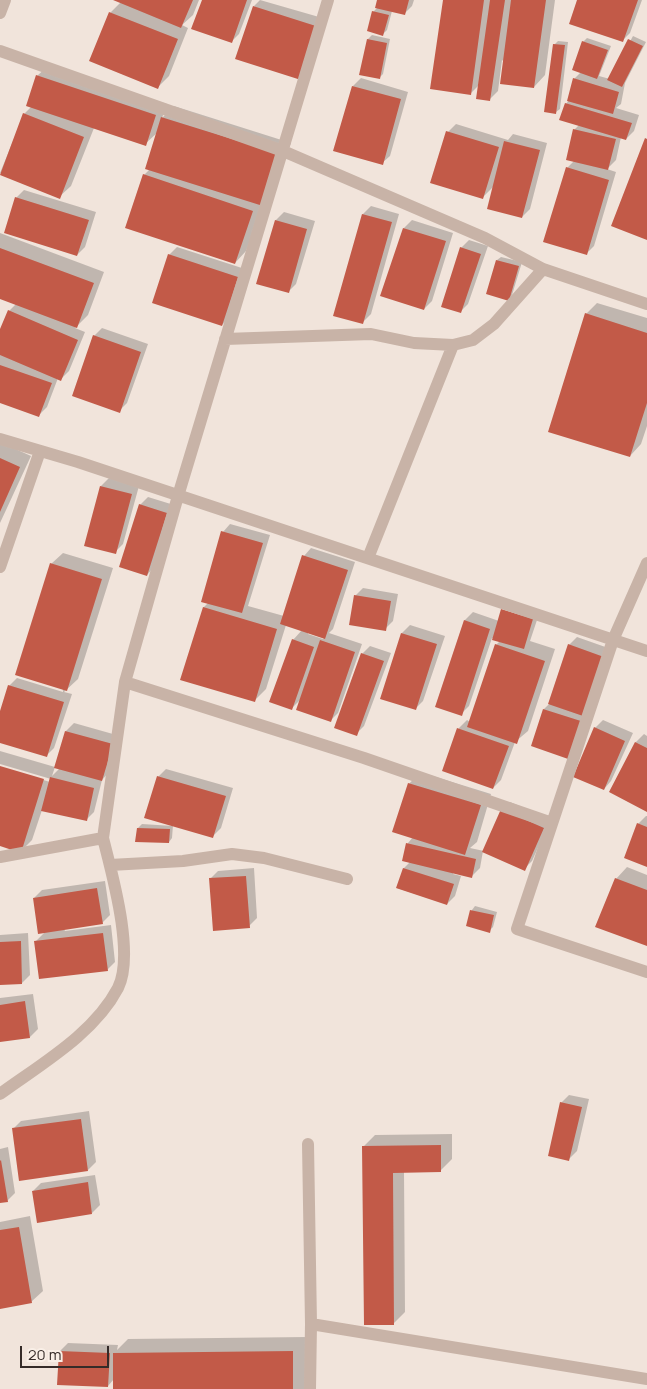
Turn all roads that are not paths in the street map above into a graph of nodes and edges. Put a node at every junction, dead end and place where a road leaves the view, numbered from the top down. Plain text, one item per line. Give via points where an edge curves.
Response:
1 (5, 0) edge
2 (328, 0) edge
3 (0, 13) edge
4 (0, 51) edge
5 (283, 151) junction
6 (543, 269) junction
7 (647, 304) edge
8 (226, 339) junction
9 (453, 345) junction
10 (0, 439) edge
11 (40, 451) junction
12 (178, 496) junction
13 (368, 558) junction
14 (647, 563) edge
15 (0, 567) edge
16 (613, 640) junction
17 (647, 651) edge
18 (125, 682) junction
19 (552, 823) junction
20 (103, 838) junction
21 (0, 857) edge
22 (110, 865) junction
23 (347, 879) dead end
24 (647, 972) edge
25 (0, 1094) edge
26 (308, 1144) dead end
27 (311, 1324) junction
28 (647, 1379) edge
29 (310, 1389) edge

1 - 3 street
2 - 5 street
4 - 5 street
5 - 6 street via 486,238
5 - 8 street
6 - 7 street
6 - 9 street via 494,324 473,340
8 - 9 street via 371,334
8 - 12 street
9 - 13 street
10 - 11 street
11 - 12 street
11 - 15 street
12 - 13 street
12 - 18 street
13 - 16 street
14 - 16 street
16 - 17 street
16 - 19 street
18 - 19 street via 364,758
18 - 20 street
19 - 24 street via 517,929
20 - 21 street
20 - 22 street
22 - 23 street via 183,861 232,854 264,858
22 - 25 street via 120,900 124,957 118,987 85,1031
26 - 27 street
27 - 28 street
27 - 29 street

